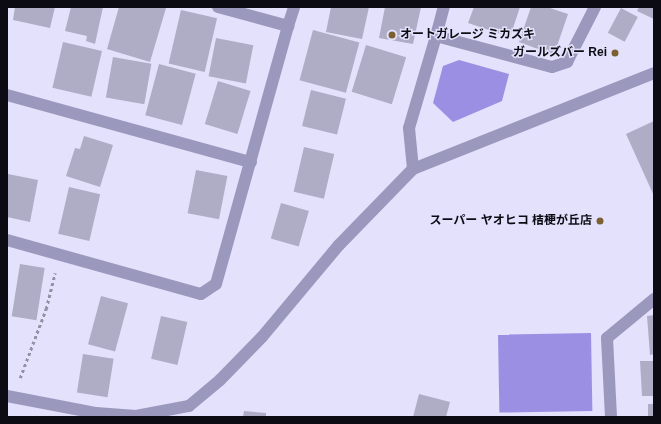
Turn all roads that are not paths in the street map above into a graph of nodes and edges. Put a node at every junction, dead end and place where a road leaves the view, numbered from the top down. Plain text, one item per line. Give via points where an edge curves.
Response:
1 (218, 7) edge
2 (294, 7) edge
3 (444, 7) edge
4 (595, 7) edge
5 (288, 26) junction
6 (436, 36) junction
7 (654, 73) edge
8 (7, 95) edge
9 (251, 162) junction
10 (413, 169) junction
11 (7, 240) edge
12 (654, 299) edge
13 (10, 396) edge
14 (611, 417) edge

1 - 5 street
2 - 5 street
3 - 6 street
4 - 6 street via 567,62 552,67
5 - 9 street
6 - 10 street via 409,128
7 - 10 street
8 - 9 street
9 - 11 street via 216,284 201,294
10 - 13 street via 339,245 262,337 220,380 189,406 136,416 96,413
12 - 14 street via 607,338

